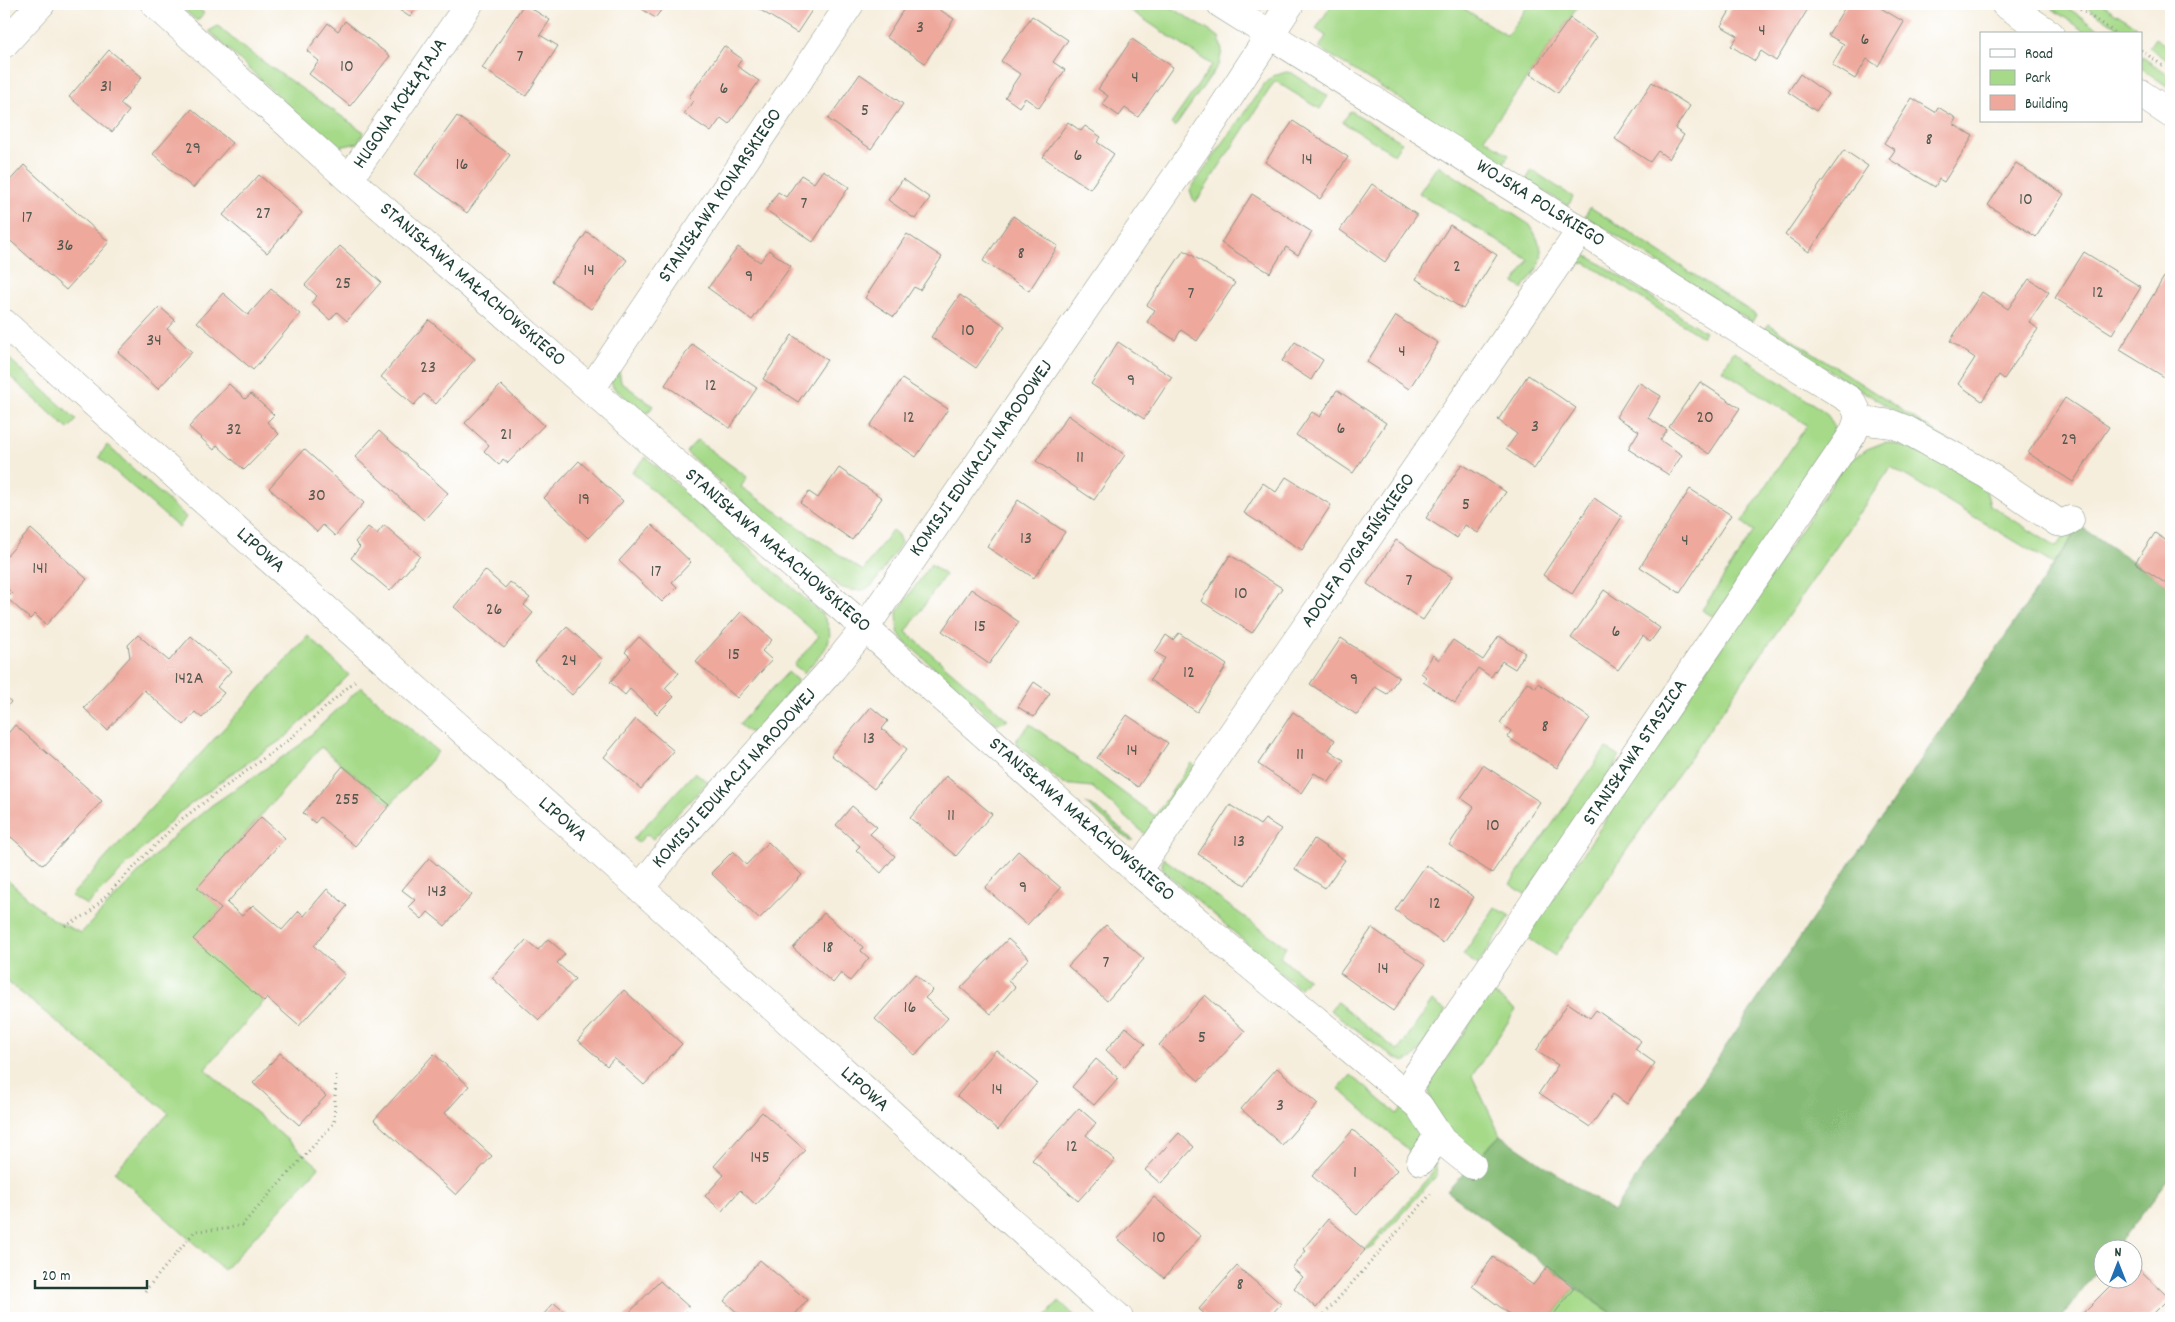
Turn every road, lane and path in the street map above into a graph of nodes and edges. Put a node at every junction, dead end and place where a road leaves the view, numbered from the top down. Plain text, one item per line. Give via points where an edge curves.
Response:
1 (41, 4) edge
2 (155, 4) edge
3 (468, 4) edge
4 (850, 4) edge
5 (1221, 4) edge
6 (1290, 4) edge
7 (2006, 4) edge
8 (2072, 4) edge
9 (2047, 32) edge
10 (2114, 32) edge
11 (1270, 35) junction
12 (4, 44) edge
13 (2142, 51) edge
14 (2171, 71) edge
15 (2142, 95) edge
16 (2171, 114) edge
17 (349, 179) junction
18 (1581, 230) junction
19 (4, 324) edge
20 (591, 388) junction
21 (1858, 414) junction
22 (2070, 520) dead end
23 (865, 628) junction
24 (380, 658) junction
25 (1137, 872) junction
26 (640, 888) junction
27 (65, 926) dead end
28 (336, 1072) dead end
29 (1404, 1094) junction
30 (1454, 1150) junction
31 (1421, 1161) dead end
32 (145, 1291) dead end
33 (1119, 1318) edge
34 (1321, 1318) edge

1 - 12 street
2 - 17 street, STANISŁAWA MAŁACHOWSKIEGO
3 - 17 street, HUGONA KOŁŁĄTAJA
4 - 20 street, STANISŁAWA KONARSKIEGO
5 - 11 street, WOJSKA POLSKIEGO
6 - 11 street, KOMISJI EDUKACJI NARODOWEJ
7 - 9 street
8 - 10 path
11 - 18 street, WOJSKA POLSKIEGO
11 - 23 street, KOMISJI EDUKACJI NARODOWEJ via 1200,142
13 - 14 path
15 - 16 street
17 - 20 street, STANISŁAWA MAŁACHOWSKIEGO
18 - 21 street, WOJSKA POLSKIEGO via 1850,400
18 - 25 street, ADOLFA DYGASIŃSKIEGO
19 - 24 street, LIPOWA
20 - 23 street, STANISŁAWA MAŁACHOWSKIEGO
21 - 22 street via 1906,429 1986,474 2057,522 2064,524
21 - 29 street, STANISŁAWA STASZICA via 1852,435
23 - 25 street, STANISŁAWA MAŁACHOWSKIEGO
23 - 26 street, KOMISJI EDUKACJI NARODOWEJ
24 - 26 street, LIPOWA
24 - 27 path via 291,738 179,821 88,914
25 - 29 street, STANISŁAWA MAŁACHOWSKIEGO
26 - 33 street, LIPOWA
28 - 32 path via 334,1123 304,1154 297,1166 242,1225 225,1230 195,1231
29 - 30 street, STANISŁAWA MAŁACHOWSKIEGO via 1419,1106
30 - 31 street
30 - 34 path via 1441,1183

